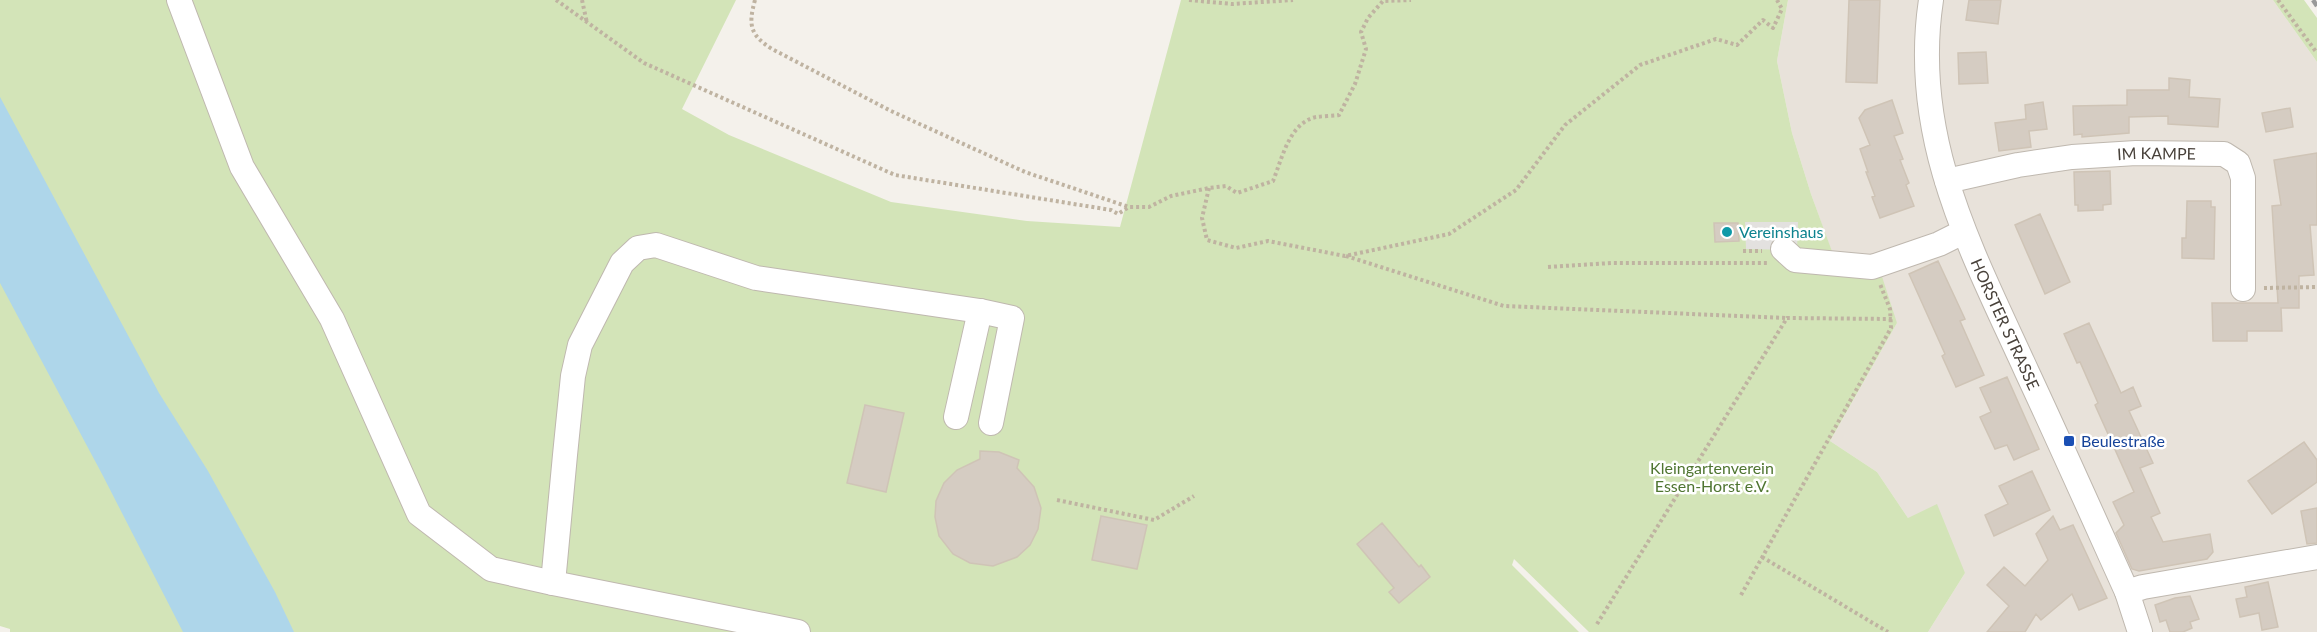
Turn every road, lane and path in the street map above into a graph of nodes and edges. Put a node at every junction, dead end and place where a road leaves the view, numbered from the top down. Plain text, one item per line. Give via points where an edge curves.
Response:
1 (179, 0) edge
2 (556, 0) edge
3 (582, 0) edge
4 (755, 0) edge
5 (1189, 0) edge
6 (1293, 0) edge
7 (1411, 0) edge
8 (1777, 0) edge
9 (1931, 0) edge
10 (2278, 0) edge
11 (587, 24) junction
12 (2317, 53) edge
13 (1947, 181) junction
14 (1209, 188) junction
15 (1129, 207) junction
16 (1963, 232) junction
17 (1789, 255) joint
18 (1345, 256) junction
19 (1548, 267) dead end
20 (1872, 267) junction
21 (2317, 287) edge
22 (2243, 289) joint
23 (980, 311) junction
24 (1787, 318) junction
25 (1892, 319) junction
26 (956, 417) dead end
27 (991, 423) dead end
28 (1194, 496) dead end
29 (1057, 500) dead end
30 (1762, 557) junction
31 (2317, 557) edge
32 (553, 583) junction
33 (2127, 592) junction
34 (1741, 595) dead end
35 (1597, 624) dead end
36 (798, 632) edge
37 (1888, 632) edge
38 (2140, 632) edge

1 - 32 street via 242,167 332,319 419,514 491,569
2 - 11 path
3 - 11 path
4 - 15 path via 752,29 758,40 772,49 891,111 1025,172
5 - 6 path via 1232,4
7 - 14 path via 1383,1 1368,18 1361,32 1366,49 1355,84 1339,115 1301,124 1292,134 1273,181 1237,193 1226,186
8 - 18 path via 1782,9 1773,28 1763,20 1737,45 1716,39 1640,65 1565,125 1516,190 1449,234
9 - 13 street, HORSTER STRASSE via 1926,29 1926,75 1931,124
10 - 12 path
11 - 15 path via 644,63 895,175 1118,214
13 - 16 street, HORSTER STRASSE
13 - 22 street, IM KAMPE via 2072,157 2224,154 2238,163 2243,178
14 - 15 path via 1171,196 1149,207
14 - 18 path via 1202,218 1207,240 1236,248 1268,241
16 - 20 street
16 - 33 street, HORSTER STRASSE
17 - 19 path via 1781,263
17 - 20 street
18 - 24 path via 1504,306
20 - 25 path
21 - 22 path
23 - 26 street
23 - 27 street via 1012,318
23 - 32 street via 756,278 656,244 638,248 622,263 580,345 573,376
24 - 25 path
24 - 35 path
25 - 30 path via 1891,328
28 - 29 path via 1154,520
30 - 34 path
30 - 37 path
31 - 33 street
32 - 36 street
33 - 38 street, HORSTER STRASSE

